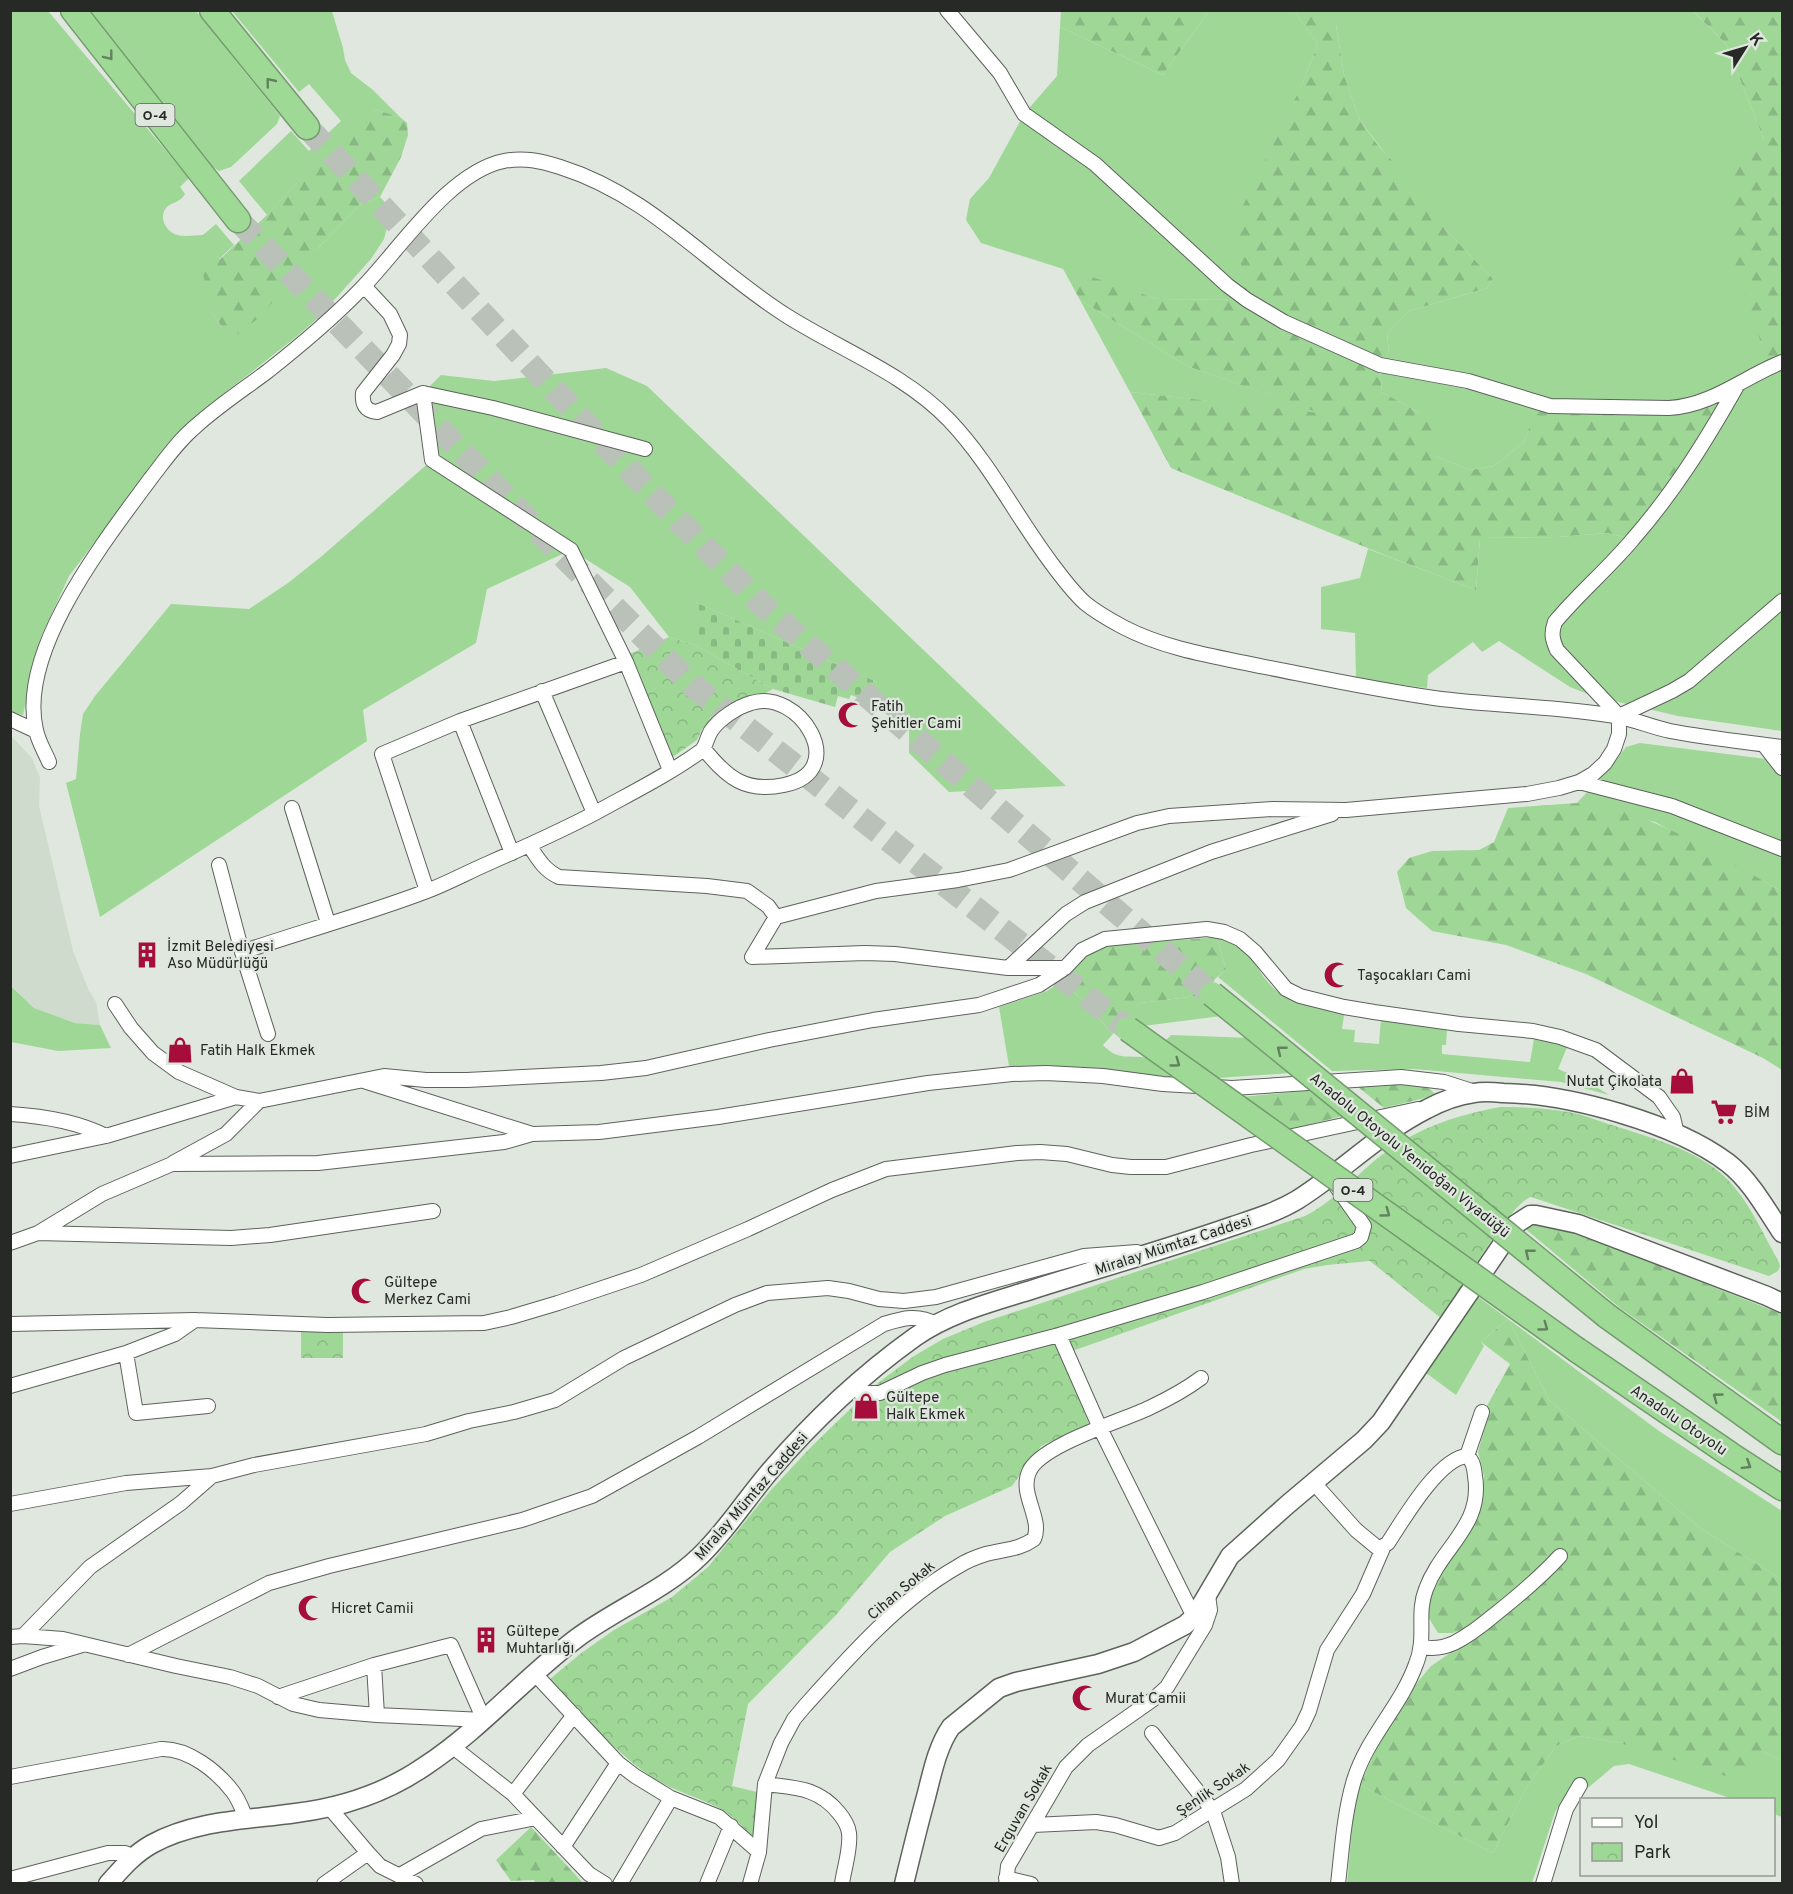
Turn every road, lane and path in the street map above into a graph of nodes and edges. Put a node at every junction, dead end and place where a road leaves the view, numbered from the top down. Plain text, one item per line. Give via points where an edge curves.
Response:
1 (73, 10) edge
2 (212, 10) edge
3 (947, 10) edge
4 (307, 127) tunnel mouth
5 (238, 220) tunnel mouth
6 (364, 286) junction
7 (1782, 362) edge
8 (1738, 384) junction
9 (423, 393) junction
10 (645, 449) dead end
11 (1782, 601) edge
12 (626, 662) junction
13 (542, 691) junction
14 (1619, 716) junction
15 (10, 718) edge
16 (460, 721) junction
17 (36, 731) junction
18 (1764, 745) junction
19 (1782, 747) edge
20 (704, 749) junction
21 (49, 762) dead end
22 (1782, 768) edge
23 (670, 770) junction
24 (1579, 782) junction
25 (292, 808) dead end
26 (1346, 810) junction
27 (594, 813) junction
28 (529, 845) junction
29 (1782, 849) edge
30 (512, 853) junction
31 (219, 865) dead end
32 (427, 891) junction
33 (776, 917) junction
34 (328, 923) junction
35 (242, 952) junction
36 (1008, 968) junction
37 (1065, 968) junction
38 (1212, 994) tunnel mouth
39 (115, 1004) dead end
40 (1128, 1029) tunnel mouth
41 (268, 1034) dead end
42 (359, 1080) junction
43 (1475, 1092) junction
44 (236, 1097) junction
45 (259, 1101) junction
46 (1431, 1106) junction
47 (10, 1114) edge
48 (532, 1134) junction
49 (1677, 1134) junction
50 (106, 1136) junction
51 (10, 1156) edge
52 (172, 1164) junction
53 (1329, 1177) junction
54 (432, 1211) dead end
55 (38, 1233) junction
56 (1782, 1233) edge
57 (10, 1243) edge
58 (1156, 1251) junction
59 (1777, 1297) edge
60 (195, 1320) junction
61 (10, 1324) edge
62 (936, 1324) junction
63 (1059, 1335) junction
64 (126, 1353) junction
65 (1201, 1378) dead end
66 (10, 1386) edge
67 (854, 1388) junction
68 (208, 1406) dead end
69 (1482, 1412) dead end
70 (1100, 1428) junction
71 (1782, 1442) edge
72 (1467, 1455) junction
73 (212, 1476) junction
74 (1313, 1482) junction
75 (1782, 1488) edge
76 (10, 1504) edge
77 (1383, 1548) junction
78 (1560, 1556) dead end
79 (1208, 1595) junction
80 (1194, 1617) junction
81 (17, 1636) edge
82 (84, 1645) junction
83 (1422, 1647) junction
84 (128, 1655) junction
85 (374, 1665) junction
86 (10, 1669) edge
87 (535, 1674) junction
88 (278, 1697) junction
89 (377, 1715) junction
90 (574, 1715) junction
91 (484, 1720) junction
92 (1152, 1733) dead end
93 (453, 1747) junction
94 (618, 1763) junction
95 (10, 1777) edge
96 (765, 1784) junction
97 (1580, 1785) dead end
98 (513, 1794) junction
99 (670, 1798) junction
100 (329, 1807) junction
101 (1213, 1810) junction
102 (246, 1818) junction
103 (536, 1818) junction
104 (1033, 1824) junction
105 (731, 1826) junction
106 (563, 1847) junction
107 (759, 1852) junction
108 (368, 1853) junction
109 (133, 1856) junction
110 (400, 1875) junction
111 (10, 1879) edge
112 (1006, 1881) edge
113 (1548, 1882) edge
114 (108, 1884) edge
115 (324, 1884) edge
116 (416, 1884) edge
117 (605, 1884) edge
118 (620, 1884) edge
119 (707, 1884) edge
120 (750, 1884) edge
121 (842, 1884) edge
122 (904, 1884) edge
123 (1030, 1884) edge
124 (1232, 1884) edge
125 (1338, 1884) edge

1 -> 5 highway, O-4
4 -> 2 highway
3 - 8 street via 1000,73 1024,114 1095,164 1227,285 1313,336 1380,365 1477,383 1550,406 1684,407
6 - 9 street via 390,314 400,335 393,355 363,393 365,407 377,412
6 - 14 street via 452,190 484,167 521,159 577,172 634,200 777,309 898,380 944,414 978,454 1068,586 1085,603 1132,632 1194,653 1354,685 1434,698
6 - 17 street via 309,339 192,429 165,459 86,567 59,617 40,667 34,705
7 - 8 street
8 - 14 street via 1670,494 1555,622 1553,641 1565,659
9 - 10 street
9 - 12 street via 432,460 571,550
11 - 14 street via 1689,681
12 - 13 street
12 - 23 street
13 - 16 street
13 - 27 street
14 - 18 street via 1666,730
14 - 24 street via 1614,749 1599,769
15 - 17 street
16 - 30 street
16 - 32 street via 382,754
17 - 21 street
18 - 19 street
18 - 22 street
20 - 20 street via 728,775 758,788 804,778 815,765 816,757 814,737 805,722 783,707 764,701 753,702 722,719 712,728
20 - 23 street
23 - 27 street
24 - 26 street via 1527,794
24 - 29 street via 1672,806
25 - 34 street
26 - 33 street via 1202,812 1160,818 1010,870 876,891
26 - 36 street via 1211,852 1085,902 1066,914
27 - 28 street
28 - 30 street
28 - 33 street via 541,864 559,877 747,891
30 - 32 street
31 - 35 street
32 - 34 street
33 - 36 street via 752,957 875,953
34 - 35 street
35 - 41 street
36 - 37 street
37 - 42 street via 1039,985 979,1005 861,1022 646,1068 488,1079 384,1076
37 - 49 street via 1082,950 1105,939 1207,929 1224,932 1240,939 1286,989 1300,996 1385,1014 1533,1031 1596,1050 1659,1097 1673,1117
71 -> 38 highway, Anadolu Otoyolu Yenidoğan Viyadüğü, bridge via 1607,1316
39 - 44 street via 131,1028 166,1063 194,1080
40 -> 75 highway, Anadolu Otoyolu / O-4, bridge via 1577,1350
42 - 45 street
42 - 48 street
43 - 46 main road, Miralay Mümtaz Caddesi
43 - 48 street via 1444,1082 1401,1077 1232,1088 1103,1076 1012,1074 928,1083 707,1119 598,1132
43 - 49 main road, Miralay Mümtaz Caddesi via 1554,1096
44 - 45 street
44 - 50 street
45 - 52 street via 226,1134
46 - 53 main road, Miralay Mümtaz Caddesi
46 - 60 street via 1166,1167 1112,1165 1040,1152 886,1169 641,1275 484,1323 327,1325
47 - 50 street via 77,1124
48 - 52 street via 504,1142 318,1163
49 - 56 main road, Miralay Mümtaz Caddesi via 1734,1168
50 - 51 street
52 - 55 street via 102,1194
53 - 58 main road, Miralay Mümtaz Caddesi via 1281,1208
53 - 63 street via 1364,1226 1356,1241
54 - 55 street via 231,1238
55 - 57 street
58 - 62 main road, Miralay Mümtaz Caddesi via 983,1305
58 - 73 street via 1084,1256 918,1300 879,1299 828,1288 767,1293 624,1358 555,1400 426,1434
59 - 74 main road via 1578,1224 1530,1215 1516,1224 1381,1422
60 - 61 street
60 - 64 street via 175,1334
62 - 67 main road, Miralay Mümtaz Caddesi
62 - 84 street via 909,1317 884,1324 592,1496 522,1520 268,1583
63 - 67 street via 945,1365 880,1393 861,1393
63 - 70 street
64 - 66 street
64 - 68 street via 136,1413
65 - 70 street, Cihan Sokak via 1178,1394
67 - 87 main road, Miralay Mümtaz Caddesi via 783,1457 697,1559 591,1628
69 - 72 street
70 - 80 street
70 - 96 street, Cihan Sokak via 1047,1452 1028,1472 1027,1487 1037,1533 1034,1539 1021,1547 971,1558 913,1597 794,1719
72 - 77 street, Şenlik Sokak via 1458,1456 1443,1468
72 - 83 street via 1474,1468 1476,1504 1425,1590
73 - 76 street via 126,1484
73 - 81 street via 188,1498 90,1567
74 - 77 street via 1356,1530 1379,1549
74 - 79 main road via 1230,1556
77 - 101 street, Şenlik Sokak via 1363,1594 1327,1650 1309,1711 1288,1747 1266,1773
78 - 83 street via 1538,1580 1467,1636 1443,1647
79 - 80 main road
79 - 104 street, Erguvan Sokak via 1210,1610 1201,1633 1167,1687 1075,1757
80 - 122 main road via 1134,1652 999,1688 951,1727 931,1778
81 - 82 street via 56,1638
82 - 84 street
82 - 86 street
83 - 125 street via 1407,1686 1374,1736 1355,1780 1345,1820
84 - 88 street via 245,1681
85 - 88 street
85 - 89 street
85 - 91 street via 452,1645
87 - 90 street
87 - 91 main road, Miralay Mümtaz Caddesi
88 - 89 street via 304,1707
89 - 91 street
90 - 94 street
90 - 98 street
91 - 93 main road, Miralay Mümtaz Caddesi
92 - 101 street
93 - 98 street
93 - 100 main road, Miralay Mümtaz Caddesi via 386,1790
94 - 99 street
94 - 106 street
95 - 102 street via 176,1749 228,1786
96 - 107 street, Cihan Sokak
96 - 121 street via 822,1795 841,1815 849,1839
97 - 113 street via 1566,1809
98 - 103 street
99 - 105 street
99 - 118 street
100 - 102 main road, Miralay Mümtaz Caddesi
100 - 108 street
101 - 104 street, Şenlik Sokak via 1159,1838 1096,1822
101 - 124 street
102 - 109 main road, Miralay Mümtaz Caddesi via 164,1838
103 - 106 street
103 - 110 street via 481,1829
104 - 112 street, Erguvan Sokak via 1008,1866
105 - 107 street
105 - 119 street
106 - 117 street via 589,1874
107 - 120 street, Cihan Sokak
108 - 110 street via 380,1866
108 - 115 street
109 - 111 street via 125,1852 108,1853
109 - 114 main road, Miralay Mümtaz Caddesi
110 - 116 street
112 - 123 street

